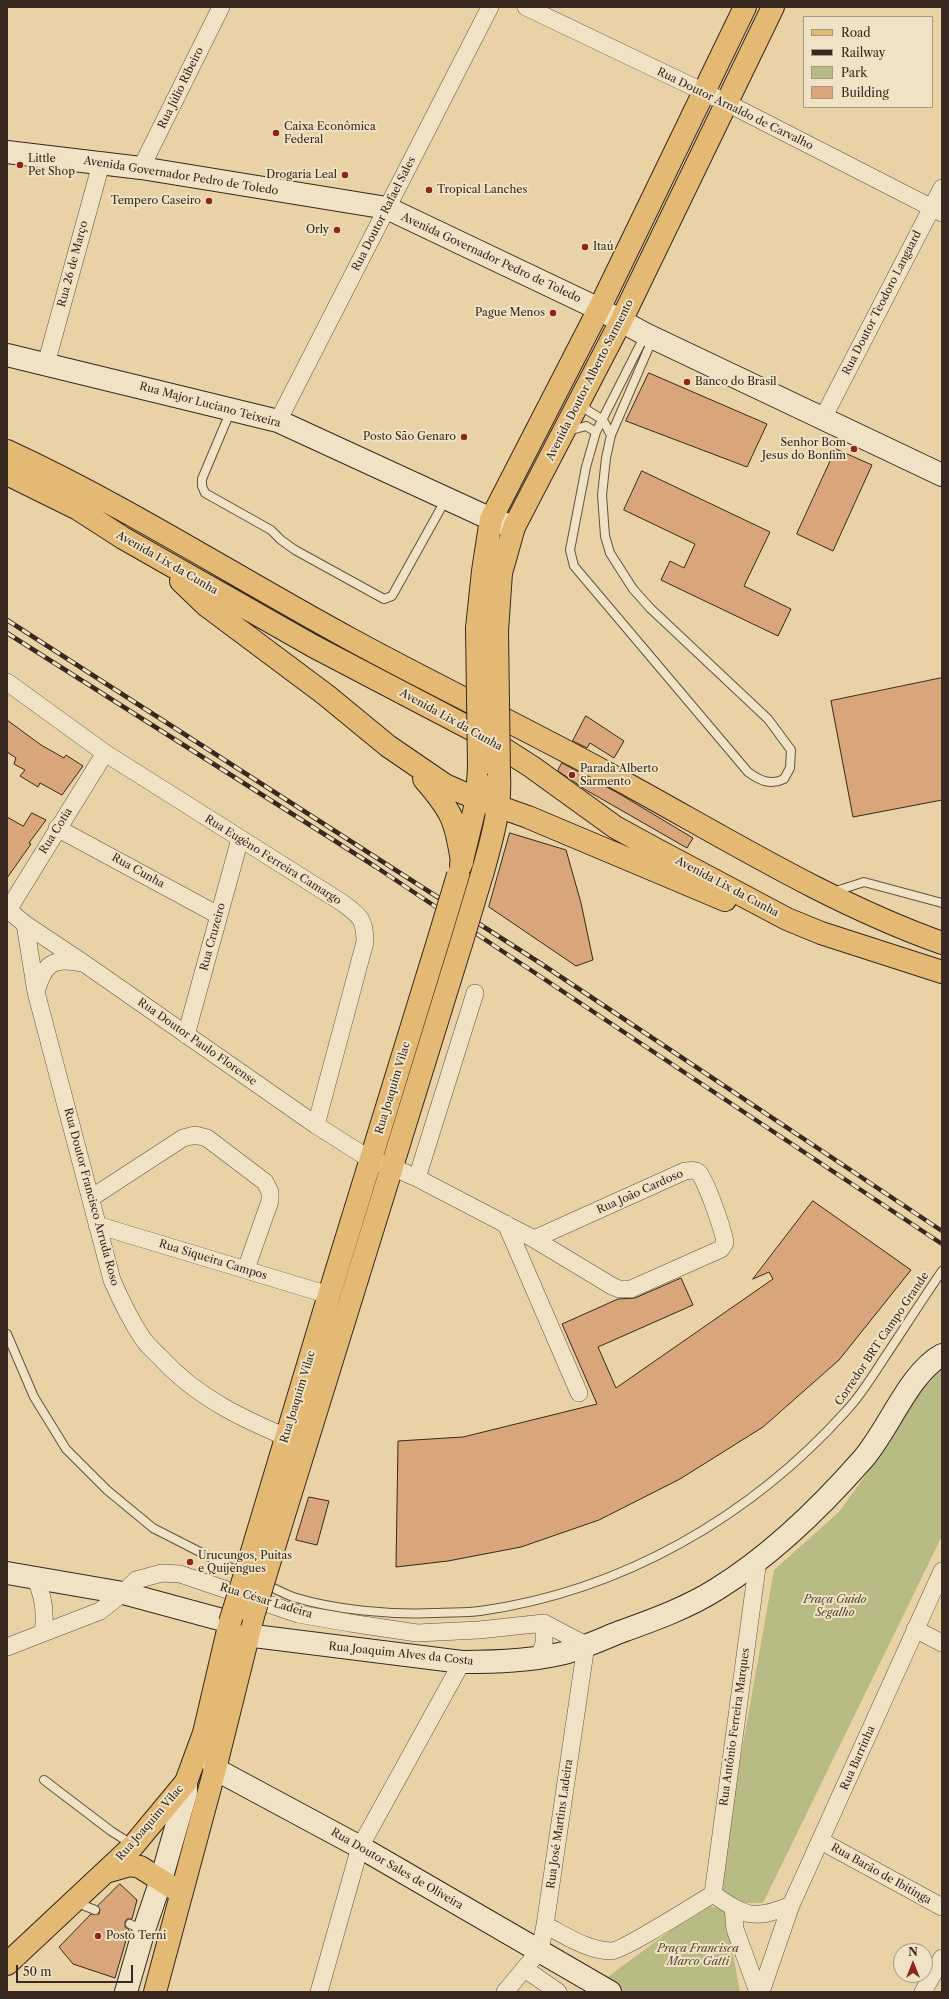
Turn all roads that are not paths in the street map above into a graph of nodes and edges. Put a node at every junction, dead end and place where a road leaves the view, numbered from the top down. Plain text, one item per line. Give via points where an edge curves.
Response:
1 (221, 7) edge
2 (490, 7) edge
3 (526, 7) edge
4 (745, 7) edge
5 (773, 7) edge
6 (703, 92) junction
7 (727, 103) junction
8 (7, 152) edge
9 (101, 164) junction
10 (141, 168) junction
11 (942, 188) edge
12 (387, 208) junction
13 (937, 211) edge
14 (599, 309) junction
15 (621, 321) junction
16 (649, 336) junction
17 (7, 355) edge
18 (46, 364) junction
19 (583, 398) junction
20 (232, 409) junction
21 (823, 418) junction
22 (603, 420) junction
23 (278, 421) junction
24 (596, 432) junction
25 (563, 433) junction
26 (611, 435) junction
27 (7, 451) edge
28 (7, 474) edge
29 (942, 475) edge
30 (446, 499) junction
31 (491, 519) junction
32 (514, 527) junction
33 (155, 556) junction
34 (487, 629) junction
35 (7, 682) edge
36 (388, 746) junction
37 (106, 753) junction
38 (479, 767) joint
39 (499, 775) joint
40 (477, 799) junction
41 (498, 807) junction
42 (57, 828) junction
43 (240, 839) junction
44 (460, 869) junction
45 (826, 894) junction
46 (942, 903) edge
47 (7, 909) edge
48 (218, 915) junction
49 (787, 919) junction
50 (25, 924) junction
51 (942, 943) edge
52 (85, 964) junction
53 (942, 972) edge
54 (36, 992) junction
55 (475, 993) dead end
56 (186, 1035) junction
57 (316, 1126) junction
58 (371, 1160) junction
59 (392, 1166) junction
60 (417, 1178) junction
61 (91, 1198) junction
62 (506, 1224) junction
63 (97, 1225) junction
64 (534, 1239) junction
65 (246, 1269) junction
66 (942, 1271) edge
67 (329, 1295) junction
68 (7, 1334) edge
69 (942, 1355) edge
70 (579, 1393) dead end
71 (296, 1441) junction
72 (758, 1560) junction
73 (942, 1571) edge
74 (7, 1574) edge
75 (35, 1578) junction
76 (123, 1594) junction
77 (544, 1623) junction
78 (239, 1627) junction
79 (915, 1629) junction
80 (43, 1633) junction
81 (942, 1643) edge
82 (586, 1645) junction
83 (7, 1647) edge
84 (539, 1657) junction
85 (462, 1662) junction
86 (204, 1733) junction
87 (215, 1769) junction
88 (44, 1780) dead end
89 (186, 1782) junction
90 (821, 1841) junction
91 (133, 1846) junction
92 (360, 1847) junction
93 (106, 1872) junction
94 (162, 1880) junction
95 (181, 1893) junction
96 (712, 1894) junction
97 (74, 1902) junction
98 (790, 1905) junction
99 (942, 1907) edge
100 (733, 1908) junction
101 (95, 1910) dead end
102 (546, 1925) junction
103 (540, 1950) junction
104 (942, 1958) edge
105 (7, 1964) edge
106 (525, 1969) junction
107 (588, 1986) edge
108 (126, 1992) edge
109 (154, 1992) edge
110 (319, 1992) edge
111 (505, 1992) edge
112 (558, 1992) edge
113 (610, 1992) edge
114 (759, 1992) edge
115 (923, 1992) edge

1 - 10 street, Rua Júlio Ribeiro
2 - 12 street, Rua Doutor Rafael Sales
3 - 6 street, Rua Doutor Arnaldo de Carvalho
4 - 6 main road, Avenida Doutor Alberto Sarmento
5 - 7 main road, Avenida Doutor Alberto Sarmento
6 - 7 street, Rua Doutor Arnaldo de Carvalho
6 - 14 main road, Avenida Doutor Alberto Sarmento
7 - 13 street, Rua Doutor Arnaldo de Carvalho
7 - 15 main road, Avenida Doutor Alberto Sarmento
8 - 9 main road, Avenida Governador Pedro de Toledo
9 - 10 main road, Avenida Governador Pedro de Toledo
9 - 18 street, Rua 26 de Março
10 - 12 main road, Avenida Governador Pedro de Toledo
11 - 13 street, Rua Doutor Teodoro Langaard
12 - 14 main road, Avenida Governador Pedro de Toledo
12 - 23 street, Rua Doutor Rafael Sales
13 - 21 street, Rua Doutor Teodoro Langaard
14 - 15 main road, Avenida Governador Pedro de Toledo
14 - 31 main road, Avenida Doutor Alberto Sarmento
15 - 16 main road, Avenida Governador Pedro de Toledo
15 - 19 main road, Avenida Doutor Alberto Sarmento
16 - 21 main road, Avenida Governador Pedro de Toledo
16 - 22 lane
16 - 26 lane
17 - 18 main road, Rua Major Luciano Teixeira
18 - 20 main road, Rua Major Luciano Teixeira
19 - 22 lane via 587,410
19 - 25 main road, Avenida Doutor Alberto Sarmento
20 - 23 main road, Rua Major Luciano Teixeira
20 - 30 lane via 202,479 205,493 271,530 296,550 384,599 392,596
21 - 29 main road, Avenida Governador Pedro de Toledo
22 - 24 lane
22 - 26 lane
23 - 30 main road, Rua Major Luciano Teixeira
24 - 25 lane via 584,426
24 - 26 lane via 586,467 570,550 574,566 748,772 764,781 779,782 789,774 792,750 768,719 650,608 633,589 610,553 605,536 602,495
25 - 32 main road, Avenida Doutor Alberto Sarmento
27 - 45 main road via 98,495 351,639 623,782
28 - 33 main road, Avenida Lix da Cunha via 78,509
30 - 31 main road, Rua Major Luciano Teixeira
31 - 32 main road, Rua Major Luciano Teixeira
31 - 34 main road, Avenida Doutor Alberto Sarmento via 483,571
32 - 34 main road, Avenida Doutor Alberto Sarmento
33 - 36 main road via 207,606 326,695
33 - 49 main road, Avenida Lix da Cunha via 313,646 479,733 532,767 615,827
34 - 38 main road, Avenida Doutor Alberto Sarmento, bridge
34 - 39 main road, Avenida Doutor Alberto Sarmento, bridge
35 - 37 street, Rua Eugêno Ferreira Camargo
36 - 40 main road via 445,785
36 - 44 main road via 416,771 452,815 458,835
37 - 42 street, Rua Cotia
37 - 43 street, Rua Eugêno Ferreira Camargo
38 - 40 main road, Rua Joaquim Vilac
39 - 41 main road, Rua Joaquim Vilac
40 - 41 main road
40 - 44 main road, Rua Joaquim Vilac
41 - 49 main road via 528,817 712,895
41 - 59 main road, Rua Joaquim Vilac, bridge via 494,834
42 - 47 street, Rua Cotia
42 - 48 street, Rua Cunha
43 - 48 street, Rua Cruzeiro
43 - 57 street, Rua Eugêno Ferreira Camargo via 341,902 360,916 363,923 365,942
44 - 58 main road, Rua Joaquim Vilac, bridge
45 - 46 lane via 864,882
45 - 51 main road via 894,926
47 - 50 street, Rua Doutor Paulo Florense
48 - 56 street, Rua Cruzeiro
49 - 53 main road, Avenida Lix da Cunha via 821,933
50 - 52 street, Rua Doutor Paulo Florense
50 - 54 street, Rua Doutor Francisco Arruda Roso
52 - 54 street via 61,961 47,967 42,971
52 - 56 street, Rua Doutor Paulo Florense
54 - 61 street, Rua Doutor Francisco Arruda Roso
55 - 60 street
56 - 57 street, Rua Doutor Paulo Florense
57 - 58 street, Rua Doutor Paulo Florense
58 - 59 street, Rua Doutor Paulo Florense
58 - 67 main road, Rua Joaquim Vilac
59 - 60 street, Rua João Cardoso
59 - 71 main road, Rua Joaquim Vilac
60 - 62 street, Rua João Cardoso
61 - 63 street, Rua Doutor Francisco Arruda Roso
61 - 65 street via 183,1138 195,1135 207,1138 265,1182 270,1192 270,1201
62 - 64 street, Rua João Cardoso
62 - 70 street
63 - 65 street, Rua Siqueira Campos
63 - 71 street, Rua Doutor Francisco Arruda Roso via 112,1280 124,1307 144,1340 169,1368 202,1395 234,1414
64 - 64 street, Rua João Cardoso via 612,1286 626,1290 721,1249 725,1243 722,1226 701,1175 693,1170 685,1171
65 - 67 street, Rua Siqueira Campos
66 - 68 lane, Corredor BRT Campo Grande via 849,1408 788,1470 754,1497 685,1541 632,1568 580,1588 526,1603 479,1611 409,1614 356,1609 293,1597 153,1528 107,1490 66,1449 34,1397
67 - 71 main road, Rua Joaquim Vilac
69 - 72 main road, Rua Joaquim Alves da Costa via 920,1372 881,1435 858,1464 819,1506
71 - 78 main road, Rua Joaquim Vilac, bridge
72 - 82 main road, Rua Joaquim Alves da Costa via 716,1590 659,1618
72 - 96 street, Rua Antônio Ferreira Marques
73 - 79 street, Rua Barrinha
74 - 75 main road, Rua Joaquim Alves da Costa
75 - 76 main road, Rua Joaquim Alves da Costa
75 - 80 street via 44,1602
76 - 77 street, Rua César Ladeira via 136,1580 162,1573 180,1574 298,1614 416,1633
76 - 78 main road, Rua Joaquim Alves da Costa
76 - 80 street, Rua César Ladeira via 100,1610
77 - 82 street
77 - 84 street via 544,1642
78 - 85 main road, Rua Joaquim Alves da Costa
78 - 86 main road, Rua Joaquim Vilac
78 - 87 main road, Rua Joaquim Vilac
79 - 81 street
79 - 90 street, Rua Barrinha
80 - 83 street, Rua César Ladeira
82 - 84 main road, Rua Joaquim Alves da Costa via 564,1653
82 - 102 street, Rua José Martins Ladeira
84 - 85 main road, Rua Joaquim Alves da Costa via 497,1662
85 - 92 street
86 - 87 main road
86 - 89 main road, Rua Joaquim Vilac
87 - 92 main road, Rua Doutor Sales de Oliveira
87 - 95 main road, Rua Joaquim Vilac
88 - 91 lane
89 - 91 main road, Rua Joaquim Vilac
89 - 94 main road via 186,1793
90 - 98 street, Rua Barrinha
90 - 99 street, Rua Barão de Ibitinga
91 - 93 main road, Rua Joaquim Vilac
92 - 103 main road, Rua Doutor Sales de Oliveira
92 - 110 street
93 - 94 main road via 130,1865 140,1867
93 - 97 main road, Rua Joaquim Vilac
94 - 95 main road
94 - 108 main road via 137,1927
95 - 109 main road, Rua Joaquim Vilac
96 - 100 street
96 - 102 street via 639,1938 612,1951 592,1948
97 - 101 lane
97 - 105 main road, Rua Joaquim Vilac
98 - 100 street via 770,1914 749,1915
98 - 114 street, Rua Barrinha
100 - 114 street via 735,1929
102 - 103 street, Rua José Martins Ladeira
103 - 106 street, Rua José Martins Ladeira
103 - 107 main road, Rua Doutor Sales de Oliveira
104 - 115 street
106 - 111 street, Rua José Martins Ladeira
106 - 112 street
107 - 113 main road, Rua Doutor Sales de Oliveira

